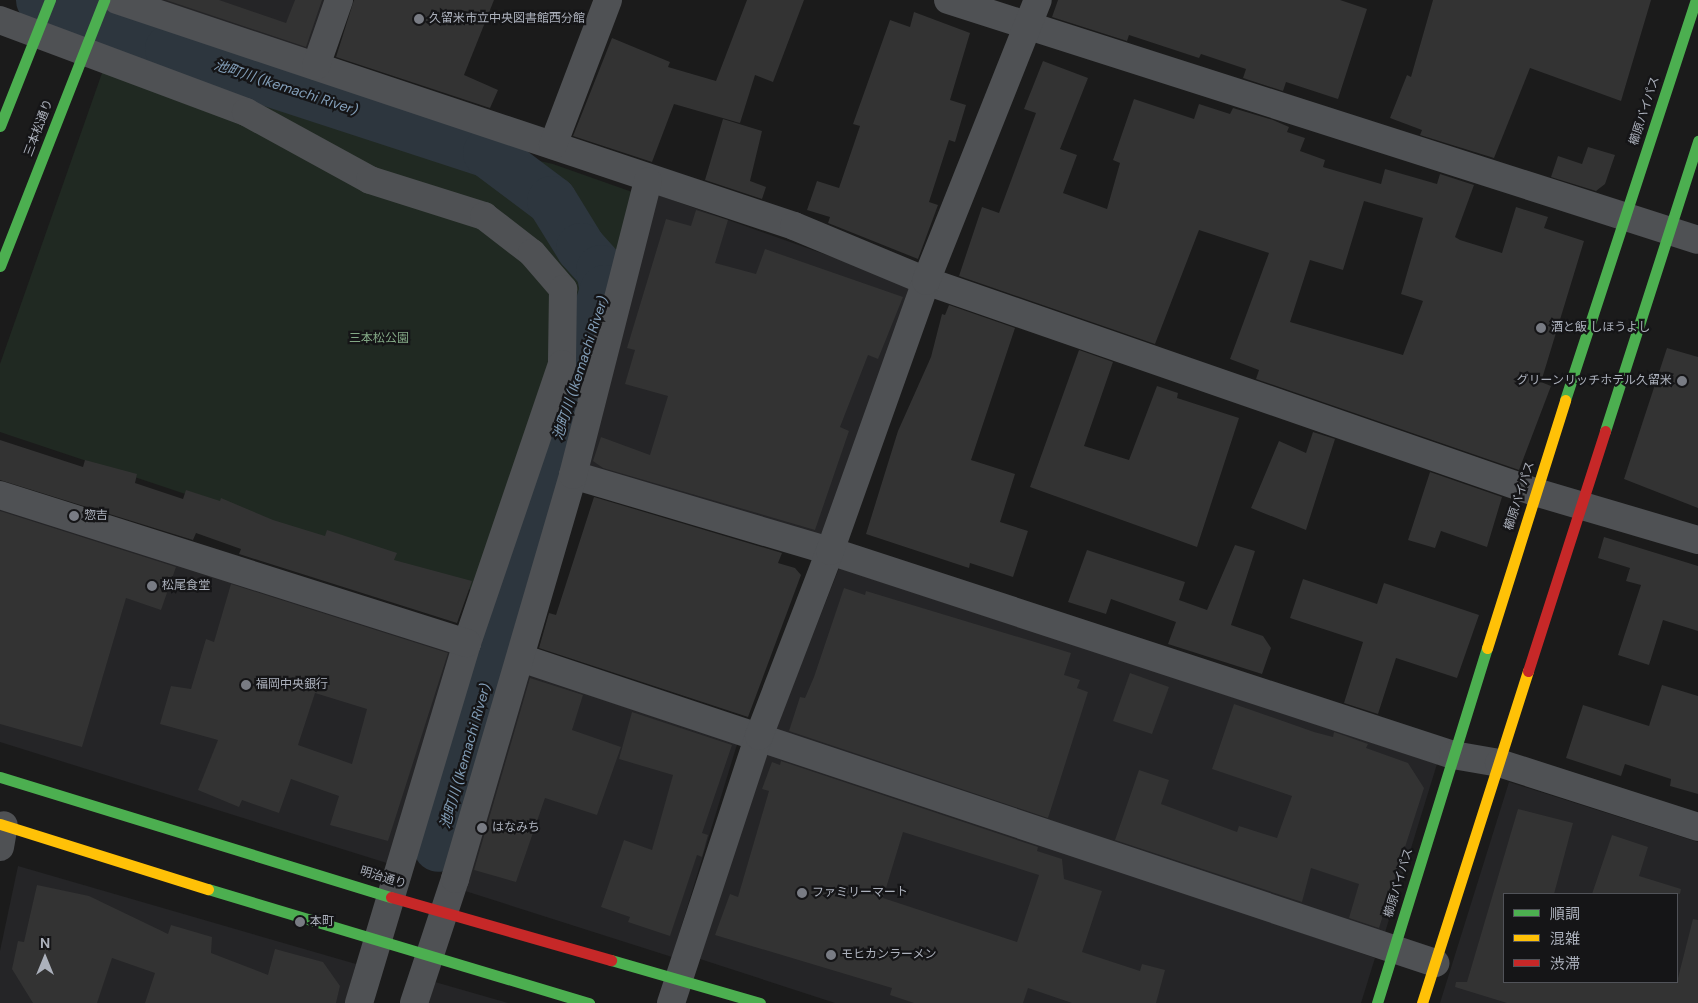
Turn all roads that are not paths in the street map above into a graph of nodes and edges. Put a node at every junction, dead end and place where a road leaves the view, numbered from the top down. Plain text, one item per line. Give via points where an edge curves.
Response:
1 (50, 0) edge
2 (104, 0) edge
3 (117, 0) edge
4 (339, 0) edge
5 (608, 0) edge
6 (948, 0) edge
7 (1038, 0) edge
8 (1696, 0) edge
9 (0, 20) edge
10 (1029, 28) junction
11 (37, 32) junction
12 (84, 50) junction
13 (316, 66) junction
14 (0, 126) edge
15 (1698, 141) edge
16 (553, 145) junction
17 (648, 181) junction
18 (1625, 214) junction
19 (1671, 232) junction
20 (1698, 240) edge
21 (0, 266) edge
22 (926, 281) junction
23 (573, 476) junction
24 (1535, 492) junction
25 (0, 495) edge
26 (1583, 504) junction
27 (1698, 540) edge
28 (830, 551) junction
29 (467, 643) junction
30 (521, 658) junction
31 (758, 736) junction
32 (1453, 755) junction
33 (1499, 763) junction
34 (0, 776) edge
35 (1698, 827) edge
36 (1, 832) edge
37 (392, 895) junction
38 (445, 912) junction
39 (378, 940) junction
40 (1392, 949) junction
41 (429, 958) junction
42 (1435, 964) junction
43 (674, 991) edge
44 (359, 1003) edge
45 (414, 1003) edge
46 (589, 1003) edge
47 (760, 1003) edge
48 (1377, 1003) edge
49 (1422, 1003) edge

1 - 11 main road
2 - 12 main road, 三本松通り
3 - 13 street
4 - 13 street
5 - 16 street
6 - 10 street
7 - 10 street
8 - 18 main road, 櫛原バイパス
9 - 11 street
10 - 18 street
10 - 22 street
11 - 12 street
11 - 14 main road
12 - 21 main road, 三本松通り
12 - 29 street via 246,112 370,180 484,216 532,253 563,289 562,364
13 - 16 street
15 - 19 main road
16 - 17 street
17 - 22 street via 794,226
17 - 23 street
18 - 19 street
18 - 24 main road, 櫛原バイパス
19 - 20 street
19 - 26 main road
22 - 24 street
22 - 28 street
23 - 28 street
23 - 30 street
24 - 26 street
24 - 32 main road, 櫛原バイパス
25 - 29 street
26 - 27 street
26 - 33 main road
28 - 31 street
28 - 32 street
29 - 37 street
30 - 31 street
30 - 38 street
31 - 40 street
31 - 43 street
32 - 33 street
32 - 40 main road, 櫛原バイパス
33 - 35 street
33 - 42 main road
34 - 37 main road, 明治通り
36 - 39 main road
37 - 38 main road, 明治通り
37 - 39 street
38 - 41 street
38 - 43 main road, 明治通り
39 - 41 main road
39 - 44 street
40 - 42 street
40 - 48 main road, 櫛原バイパス
41 - 45 street
41 - 46 main road
42 - 49 main road
43 - 47 main road, 明治通り

